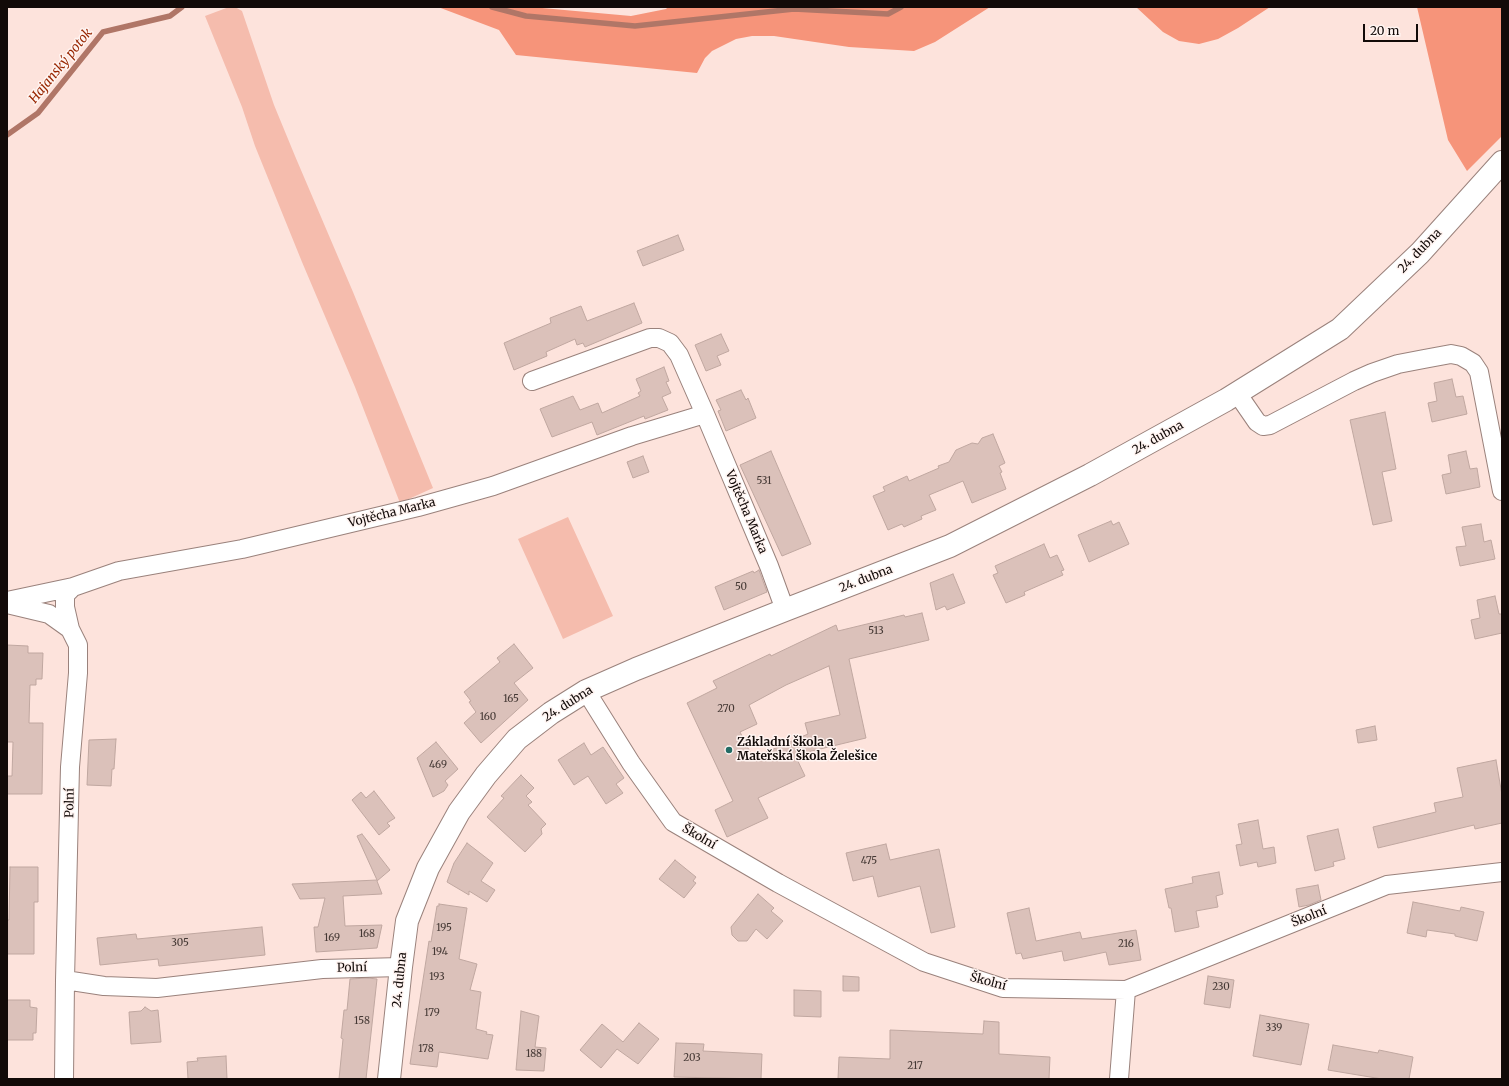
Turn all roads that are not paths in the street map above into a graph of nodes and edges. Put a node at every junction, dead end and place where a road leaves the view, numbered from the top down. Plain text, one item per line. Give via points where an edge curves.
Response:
1 (1498, 165) edge
2 (532, 381) dead end
3 (1237, 393) junction
4 (705, 414) junction
5 (1502, 491) edge
6 (73, 587) junction
7 (7, 601) edge
8 (7, 604) edge
9 (785, 610) junction
10 (70, 629) junction
11 (586, 691) junction
12 (1502, 872) edge
13 (400, 967) junction
14 (65, 980) junction
15 (1126, 990) junction
16 (64, 1079) edge
17 (389, 1079) edge
18 (1119, 1079) edge

1 - 3 main road, 24. dubna via 1420,253 1340,329
2 - 4 street, Vojtěcha Marka via 650,338 659,338 670,343 679,355
3 - 5 street via 1256,422 1263,426 1270,425 1372,373 1424,359 1451,354 1461,356 1473,363 1479,372
3 - 9 main road, 24. dubna via 1090,475 950,546
4 - 6 street, Vojtěcha Marka via 632,436 493,486 418,507 242,549 118,571
4 - 9 street, Vojtěcha Marka
6 - 7 street, Vojtěcha Marka
6 - 10 street via 65,595
8 - 10 street via 49,614
9 - 11 main road, 24. dubna
10 - 14 street, Polní via 78,645 78,673 70,767
11 - 13 main road, 24. dubna via 517,739 459,812 428,868 407,921
11 - 15 street, Školní via 631,763 673,822 778,883 924,962 1003,988
12 - 15 street, Školní via 1387,885
13 - 14 street, Polní via 322,969 157,988 104,986
13 - 17 main road, 24. dubna
14 - 16 street, Polní
15 - 18 street

